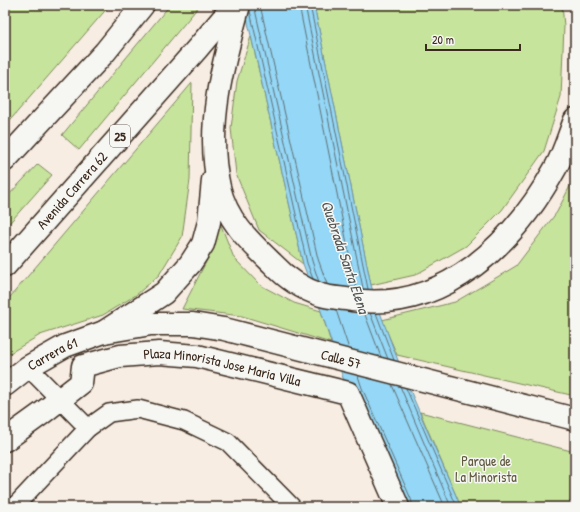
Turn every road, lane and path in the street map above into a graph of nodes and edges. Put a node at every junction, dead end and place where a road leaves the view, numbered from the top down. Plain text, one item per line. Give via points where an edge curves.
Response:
1 (143, 5) edge
2 (234, 5) edge
3 (239, 5) edge
4 (575, 120) edge
5 (214, 156) junction
6 (5, 160) edge
7 (5, 266) edge
8 (104, 332) junction
9 (28, 367) junction
10 (5, 385) edge
11 (60, 400) junction
12 (575, 419) edge
13 (88, 428) junction
14 (5, 440) edge
15 (14, 507) edge
16 (292, 507) edge
17 (398, 507) edge

1 - 6 main road via 105,52
2 - 7 main road, Avenida Carrera 62 / 25
3 - 5 main road via 219,87
4 - 5 main road via 557,166 533,206 504,240 480,262 431,291 386,302 322,295 299,285 280,272 241,232 227,208 219,187
5 - 8 main road via 209,222 203,244 190,264 164,293
8 - 9 main road, Carrera 61 via 65,346
8 - 12 main road, Calle 57 via 151,324 194,324 224,329
9 - 10 main road, Carrera 61
9 - 11 lane
11 - 13 lane
11 - 14 main road, Plaza Minorista Jose Maria Villa
11 - 17 main road, Plaza Minorista Jose Maria Villa via 81,383 83,366 120,356 159,353 197,356 348,393
13 - 15 lane
13 - 16 lane via 109,413 138,409 184,421 228,442

